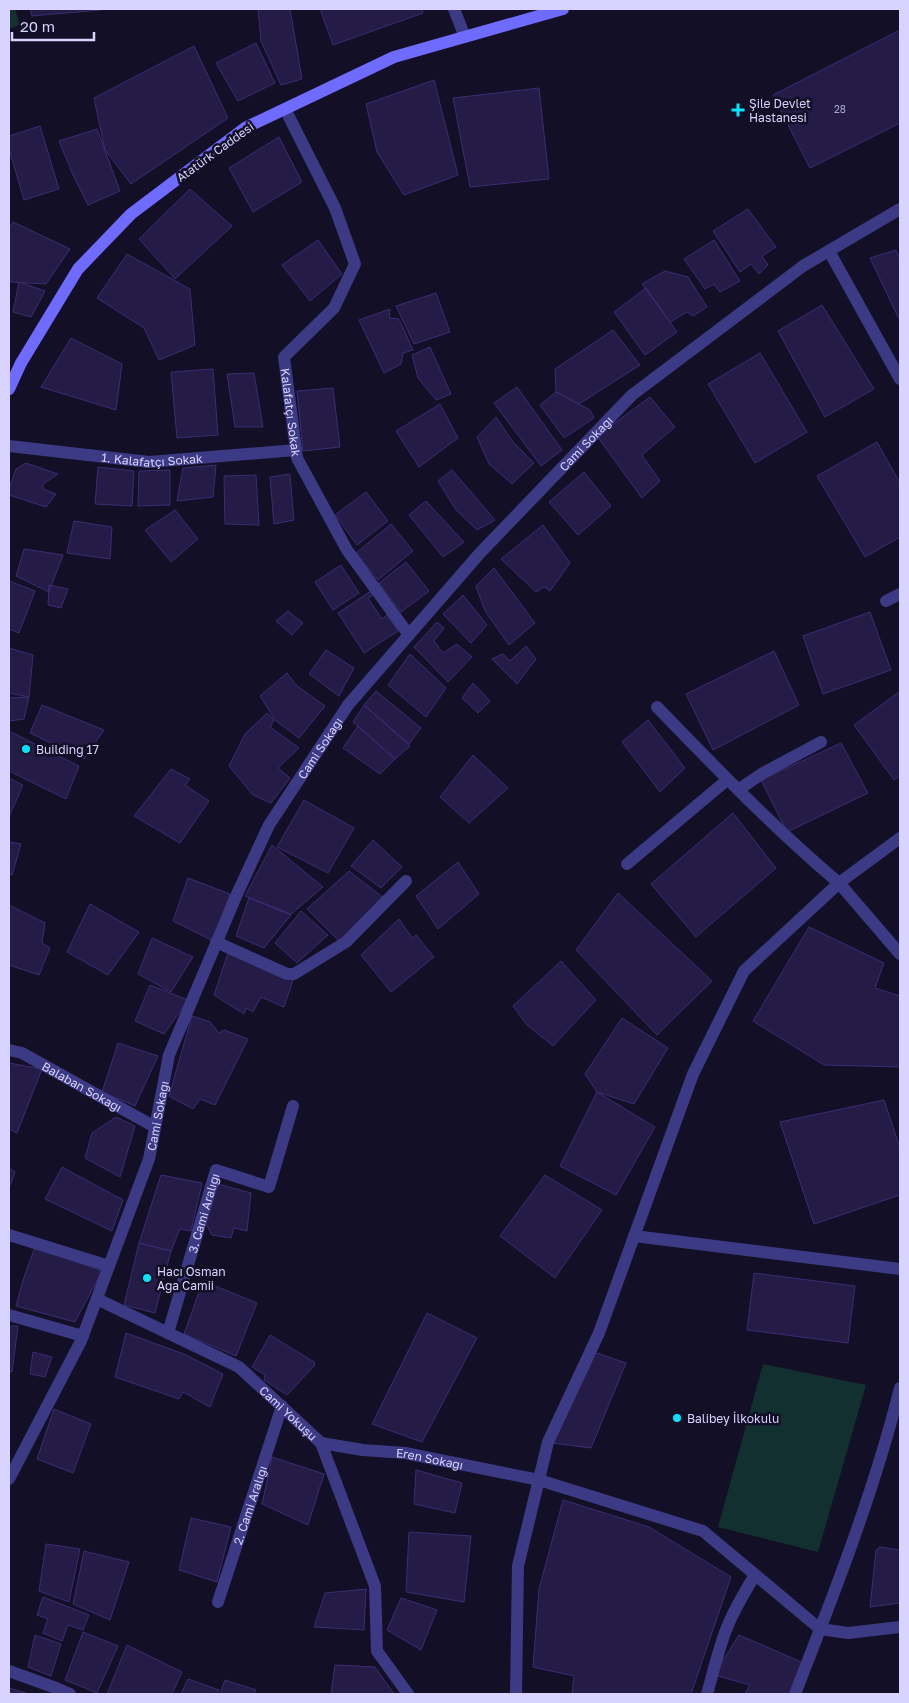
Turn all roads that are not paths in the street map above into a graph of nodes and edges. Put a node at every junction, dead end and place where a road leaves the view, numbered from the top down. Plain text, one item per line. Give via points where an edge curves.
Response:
1 (454, 9) edge
2 (564, 9) edge
3 (465, 37) junction
4 (285, 109) junction
5 (900, 209) edge
6 (829, 251) junction
7 (900, 380) edge
8 (9, 389) edge
9 (9, 446) edge
10 (296, 450) junction
11 (900, 594) edge
12 (886, 601) dead end
13 (409, 635) junction
14 (657, 707) dead end
15 (821, 742) dead end
16 (727, 780) junction
17 (738, 790) junction
18 (900, 838) edge
19 (627, 864) dead end
20 (406, 881) dead end
21 (839, 883) junction
22 (216, 942) junction
23 (900, 954) edge
24 (9, 1050) edge
25 (293, 1106) dead end
26 (155, 1127) junction
27 (9, 1235) edge
28 (634, 1236) junction
29 (109, 1266) junction
30 (900, 1269) edge
31 (97, 1299) junction
32 (9, 1315) edge
33 (168, 1333) junction
34 (83, 1336) junction
35 (900, 1388) edge
36 (282, 1406) junction
37 (321, 1442) junction
38 (9, 1479) edge
39 (539, 1480) junction
40 (755, 1575) junction
41 (218, 1602) dead end
42 (900, 1627) edge
43 (820, 1630) junction
44 (9, 1671) edge
45 (70, 1694) edge
46 (408, 1694) edge
47 (516, 1694) edge
48 (707, 1694) edge
49 (795, 1694) edge

1 - 3 street
2 - 3 street, Atatürk Caddesi
3 - 4 street, Atatürk Caddesi via 394,57
4 - 8 street, Atatürk Caddesi via 245,128 131,214 78,269 21,363
4 - 10 street, Kalafatçı Sokak via 335,208 355,264 334,308 284,357
5 - 6 street, Cami Sokağı
6 - 7 street
6 - 13 street, Cami Sokağı via 803,266 632,395 480,553
9 - 10 street, 1. Kalafatçı Sokak via 149,462
10 - 13 street, Kalafatçı Sokak via 297,458 347,550
11 - 12 street
13 - 22 street, Cami Sokağı via 348,704 269,825
14 - 16 street
15 - 17 street
16 - 17 street
16 - 19 street
17 - 21 street
18 - 21 street
20 - 22 street via 346,942 294,974 286,974
21 - 23 street
21 - 28 street via 744,971 693,1074
22 - 26 street, Cami Sokağı via 168,1055
24 - 26 street, Balaban Sokağı via 22,1053
25 - 33 street, 3. Cami Aralığı via 269,1187 216,1170
26 - 29 street, Cami Sokağı via 149,1159
27 - 29 street
28 - 30 street
28 - 39 street via 599,1333 548,1442
29 - 31 street, Cami Sokağı
31 - 33 street, Cami Yokuşu
31 - 34 street, Cami Sokağı
32 - 34 street
33 - 36 street, Cami Yokuşu via 239,1367
34 - 38 street, Cami Sokağı
35 - 43 street via 887,1440
36 - 37 street, Cami Yokuşu
36 - 41 street, 2. Cami Aralığı
37 - 39 street, Eren Sokağı via 404,1453
37 - 46 street, Cami Yokuşu via 375,1586 377,1651
39 - 40 street, Eren Sokağı via 703,1531
39 - 47 street via 518,1566
40 - 43 street, Eren Sokağı
40 - 48 street via 726,1630
42 - 43 street via 848,1633
43 - 49 street
44 - 45 street

